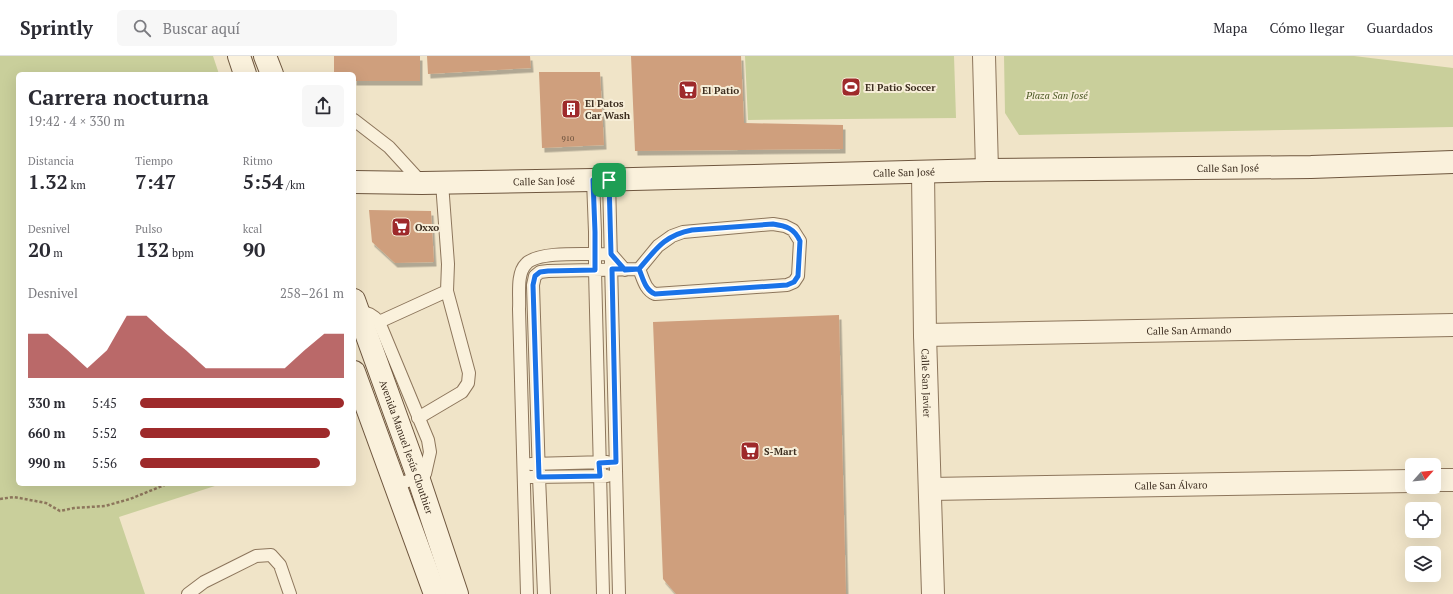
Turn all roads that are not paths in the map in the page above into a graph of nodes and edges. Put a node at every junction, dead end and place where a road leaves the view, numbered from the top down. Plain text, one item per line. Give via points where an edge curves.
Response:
1 (239, 56) edge
2 (265, 56) edge
3 (984, 56) edge
4 (244, 72) edge
5 (271, 72) edge
6 (356, 122) edge
7 (1453, 162) edge
8 (986, 170) junction
9 (923, 172) junction
10 (601, 180) junction
11 (356, 182) edge
12 (432, 183) junction
13 (595, 254) junction
14 (611, 254) junction
15 (612, 269) junction
16 (639, 269) junction
17 (595, 270) junction
18 (625, 270) junction
19 (447, 291) junction
20 (356, 308) edge
21 (356, 311) edge
22 (379, 322) junction
23 (1453, 324) edge
24 (925, 335) junction
25 (356, 377) edge
26 (418, 418) junction
27 (616, 462) junction
28 (599, 463) junction
29 (538, 464) junction
30 (524, 470) junction
31 (600, 476) junction
32 (616, 476) junction
33 (418, 477) junction
34 (539, 477) junction
35 (1441, 480) edge
36 (1453, 480) edge
37 (1405, 481) edge
38 (396, 486) junction
39 (930, 489) junction
40 (188, 594) edge
41 (290, 594) edge
42 (435, 594) edge
43 (457, 594) edge
44 (527, 594) edge
45 (544, 594) edge
46 (603, 594) edge
47 (619, 594) edge
48 (933, 594) edge

1 - 4 street
2 - 5 street
3 - 8 street
6 - 12 lane
7 - 8 street, Calle San José via 1311,167
8 - 9 street, Calle San José
9 - 10 street, Calle San José
9 - 24 street, Calle San Javier
10 - 12 street, Calle San José
10 - 13 lane
10 - 14 lane
11 - 12 street, Calle San José
12 - 19 lane via 448,264
13 - 14 lane
13 - 17 lane
13 - 30 lane via 555,254 538,257 526,263 520,276
14 - 15 lane
14 - 18 lane
15 - 17 lane
15 - 18 lane
15 - 27 lane
16 - 16 lane via 645,285 655,294 787,285 794,282 798,276 800,241 793,230 773,224 692,230 672,236 658,246
16 - 18 lane
17 - 28 lane
17 - 29 lane via 548,271 535,276 533,285
19 - 22 lane
19 - 26 lane via 469,373 468,383 462,392
20 - 22 lane
21 - 33 street, Avenida Manuel Jesús Clouthier
22 - 26 lane
23 - 24 street, Calle San Armando
24 - 39 street, Calle San Javier
25 - 38 street
26 - 33 lane via 428,440 430,452 425,474
27 - 28 lane
27 - 32 lane
28 - 29 lane
28 - 31 lane
29 - 30 lane
29 - 34 lane
30 - 34 lane
30 - 44 lane
31 - 32 lane
31 - 34 lane
31 - 46 lane
32 - 47 lane
33 - 38 lane
33 - 43 street, Avenida Manuel Jesús Clouthier
34 - 45 lane
35 - 36 street
37 - 39 street, Calle San Álvaro
38 - 42 street
39 - 48 street, Calle San Javier
40 - 41 lane via 204,582 256,556 271,555 280,565

